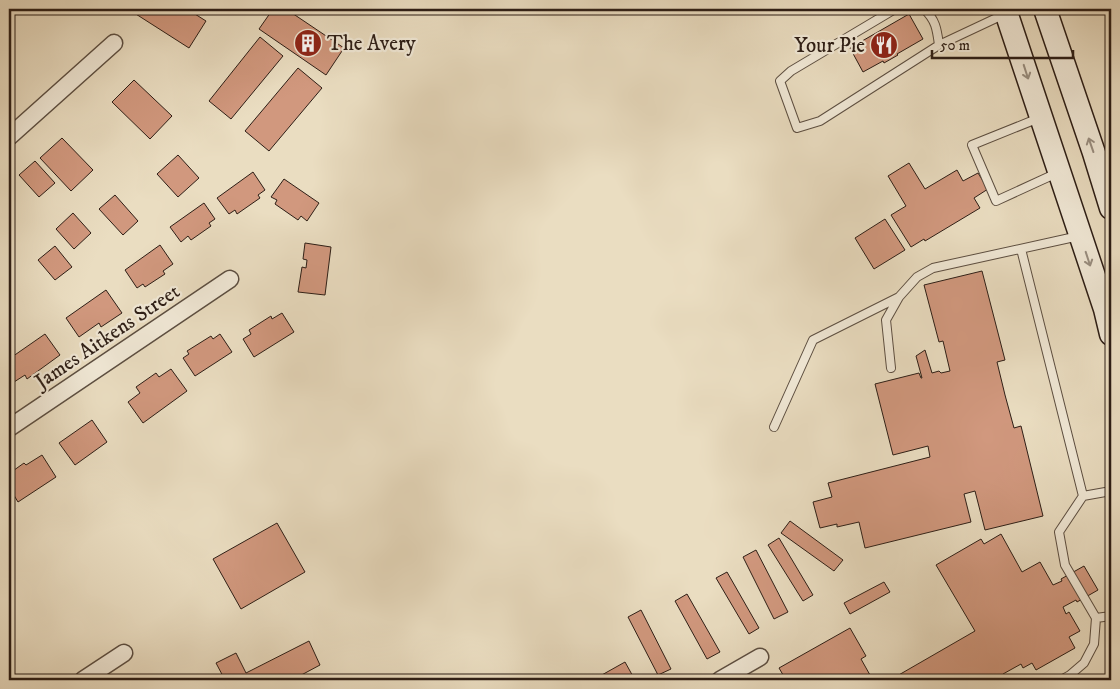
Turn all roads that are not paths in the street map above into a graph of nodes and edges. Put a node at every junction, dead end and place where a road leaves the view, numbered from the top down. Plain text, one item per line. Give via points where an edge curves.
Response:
1 (895, 9) edge
2 (924, 9) edge
3 (1045, 9) edge
4 (1006, 11) edge
5 (114, 43) dead end
6 (939, 45) junction
7 (1041, 118) junction
8 (9, 137) edge
9 (1059, 172) junction
10 (1111, 208) edge
11 (1080, 236) junction
12 (1021, 249) junction
13 (230, 279) dead end
14 (899, 297) junction
15 (1111, 334) edge
16 (890, 368) dead end
17 (774, 427) dead end
18 (9, 428) edge
19 (1111, 491) edge
20 (1083, 496) junction
21 (1111, 616) edge
22 (1096, 618) junction
23 (124, 653) dead end
24 (760, 658) dead end
25 (83, 680) edge
26 (720, 680) edge
27 (1061, 680) edge

1 - 6 lane via 792,71 780,82 797,128 820,121
2 - 6 lane via 937,28
10 -> 3 main road
4 - 6 lane
4 -> 7 main road
5 - 8 street
7 - 9 main road
7 - 9 lane via 972,145 996,201
9 - 11 main road
11 - 12 lane
11 -> 15 main road
12 - 14 lane via 933,268 917,277
12 - 20 lane
13 - 18 street, James Aitkens Street
14 - 16 lane via 886,320
14 - 17 lane via 813,340
19 - 20 lane
20 - 22 lane via 1059,532 1065,565
21 - 22 lane
22 - 27 lane via 1094,644 1084,663
23 - 25 street
24 - 26 street

